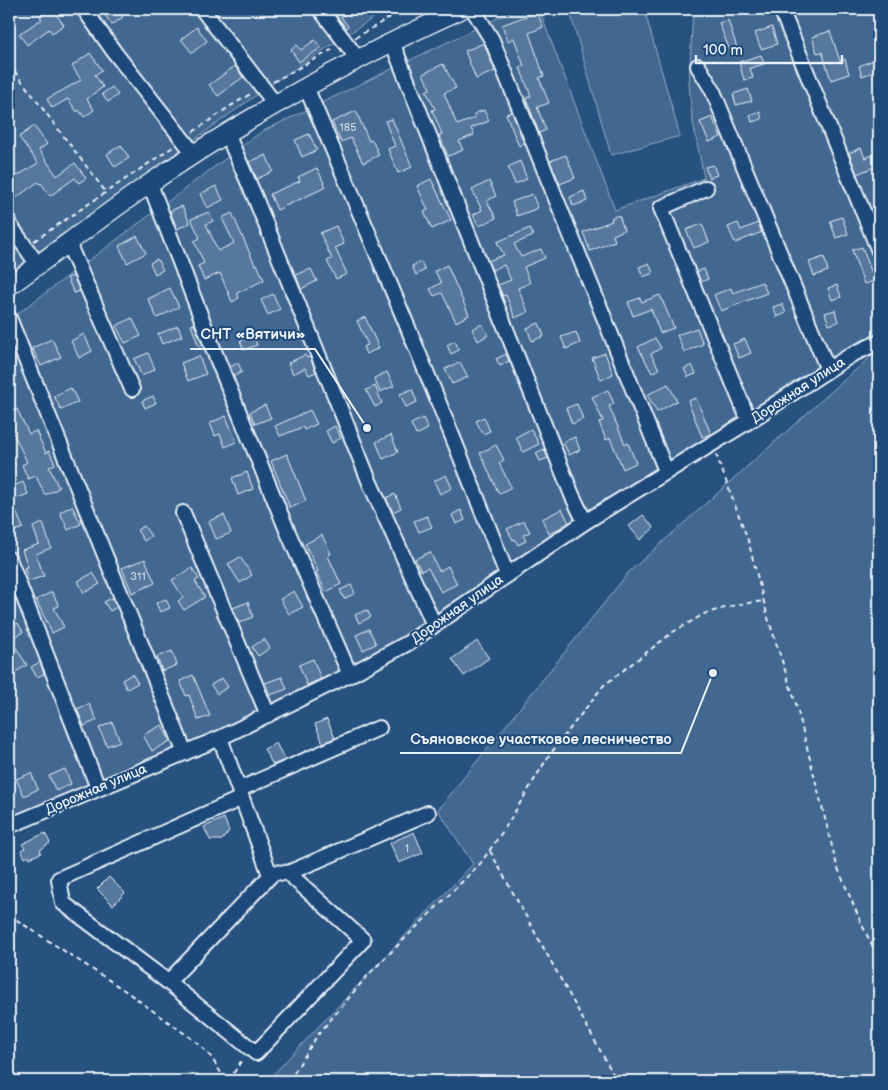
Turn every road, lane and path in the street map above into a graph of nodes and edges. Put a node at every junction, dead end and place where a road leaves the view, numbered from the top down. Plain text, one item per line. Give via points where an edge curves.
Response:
1 (84, 9) edge
2 (202, 9) edge
3 (320, 9) edge
4 (404, 9) edge
5 (462, 9) edge
6 (473, 9) edge
7 (781, 9) edge
8 (437, 12) edge
9 (392, 42) junction
10 (346, 43) junction
11 (358, 60) junction
12 (9, 64) edge
13 (698, 66) dead end
14 (262, 87) junction
15 (306, 88) junction
16 (276, 105) junction
17 (227, 134) junction
18 (184, 139) junction
19 (195, 155) junction
20 (150, 184) junction
21 (706, 188) dead end
22 (106, 192) junction
23 (9, 224) edge
24 (68, 243) junction
25 (26, 247) junction
26 (879, 251) edge
27 (9, 260) edge
28 (38, 265) junction
29 (9, 286) edge
30 (9, 318) edge
31 (879, 342) edge
32 (828, 370) junction
33 (132, 389) dead end
34 (749, 421) junction
35 (712, 443) junction
36 (666, 471) junction
37 (183, 513) dead end
38 (585, 522) junction
39 (9, 558) edge
40 (507, 575) junction
41 (764, 601) junction
42 (434, 625) junction
43 (350, 675) junction
44 (268, 715) junction
45 (379, 728) dead end
46 (220, 738) junction
47 (185, 753) junction
48 (98, 788) junction
49 (241, 794) junction
50 (428, 813) dead end
51 (9, 826) edge
52 (489, 850) junction
53 (281, 873) junction
54 (9, 915) edge
55 (879, 959) edge
56 (168, 982) junction
57 (249, 1048) junction
58 (227, 1081) edge
59 (290, 1081) edge
60 (617, 1081) edge

1 - 18 street
2 - 14 street
3 - 10 street
4 - 10 path
5 - 8 main road
6 - 36 street via 492,40
7 - 26 street
8 - 9 main road
9 - 11 main road
9 - 38 street
10 - 11 street
10 - 14 path
11 - 15 main road
12 - 22 path
13 - 32 street via 712,88
14 - 16 street
14 - 18 path
15 - 16 main road
15 - 40 street via 458,447
16 - 17 main road
17 - 19 main road
17 - 42 street via 370,483
18 - 19 street
18 - 22 path
19 - 20 main road
20 - 24 main road
20 - 43 street via 287,530
21 - 34 street via 661,208
22 - 25 path
23 - 25 street
24 - 28 main road
24 - 33 street
25 - 27 path
25 - 28 street
28 - 29 main road
30 - 47 street
31 - 32 street, Дорожная улица
32 - 34 street, Дорожная улица
34 - 35 street, Дорожная улица
35 - 36 street, Дорожная улица
35 - 41 path via 748,540
36 - 38 street, Дорожная улица
37 - 44 street
38 - 40 street, Дорожная улица
39 - 48 street
40 - 42 street, Дорожная улица
41 - 52 path via 706,614 673,632 603,686 548,757
41 - 55 path via 796,704 837,866
42 - 43 street, Дорожная улица
43 - 44 street, Дорожная улица
44 - 46 street, Дорожная улица
45 - 49 street
46 - 47 street, Дорожная улица
46 - 49 street
47 - 48 street, Дорожная улица
48 - 51 street, Дорожная улица
49 - 53 street via 269,872
49 - 56 street via 59,879 63,903
50 - 53 street
52 - 59 path via 480,864 368,975 317,1036
52 - 60 path
53 - 56 street
53 - 57 street via 363,940 256,1053
54 - 58 path via 124,990 199,1044
56 - 57 street
57 - 58 path

